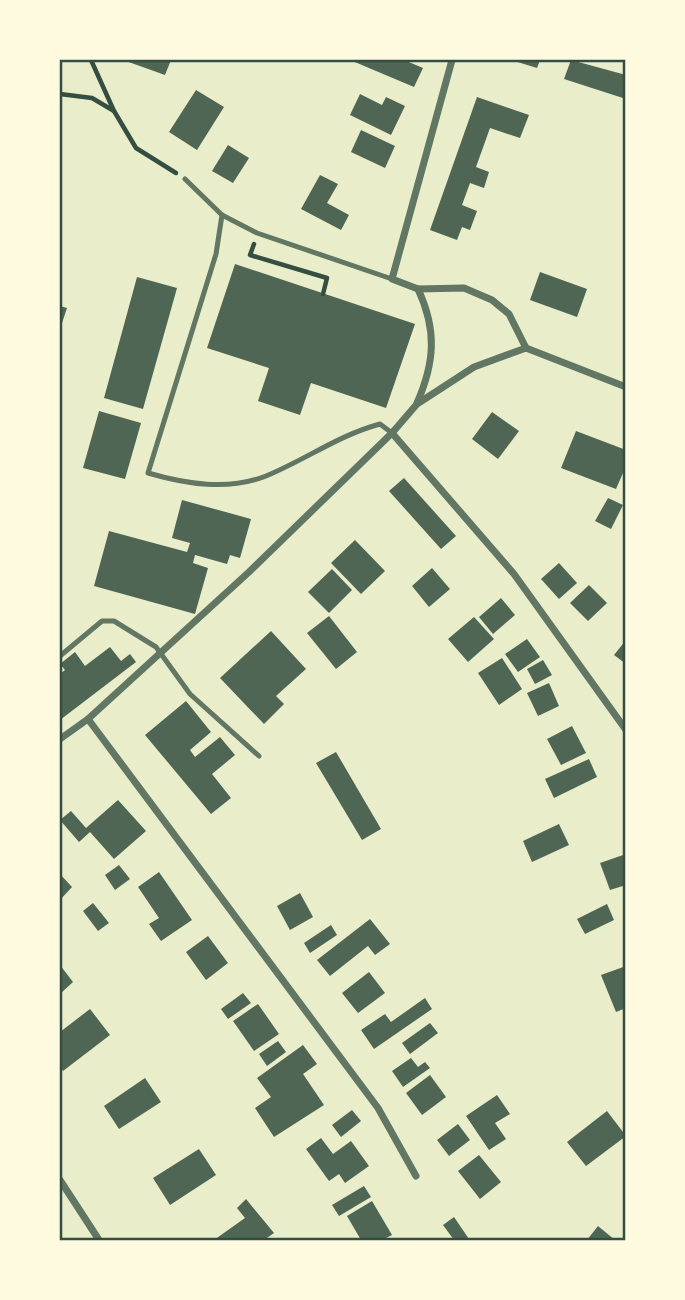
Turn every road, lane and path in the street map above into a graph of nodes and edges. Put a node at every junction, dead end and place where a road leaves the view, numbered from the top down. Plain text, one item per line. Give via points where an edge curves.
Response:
1 (91, 60) edge
2 (452, 60) edge
3 (60, 94) edge
4 (114, 111) junction
5 (185, 179) joint
6 (222, 215) junction
7 (257, 233) junction
8 (392, 279) junction
9 (418, 289) junction
10 (323, 294) dead end
11 (526, 348) junction
12 (625, 387) edge
13 (416, 404) junction
14 (392, 433) junction
15 (160, 653) junction
16 (60, 656) edge
17 (88, 719) junction
18 (625, 730) edge
19 (60, 739) edge
20 (259, 756) dead end
21 (416, 1176) dead end
22 (60, 1180) edge
23 (99, 1241) edge

1 - 4 path
2 - 8 street
3 - 4 path via 92,98
4 - 5 path via 136,148
5 - 6 lane
6 - 7 lane
6 - 14 lane via 216,254 148,473 181,482 229,484 263,477 357,430 380,424
7 - 8 lane
7 - 10 path via 250,255 327,278
8 - 9 street
9 - 11 street via 464,288 492,300 509,314
9 - 13 street via 428,310 433,348 429,376
11 - 12 street
11 - 13 street via 474,367
13 - 14 street
14 - 15 street
14 - 18 street via 514,574
15 - 16 lane via 114,621 102,621
15 - 17 street
15 - 20 lane via 190,694
17 - 19 street
17 - 21 street via 378,1108
22 - 23 street

